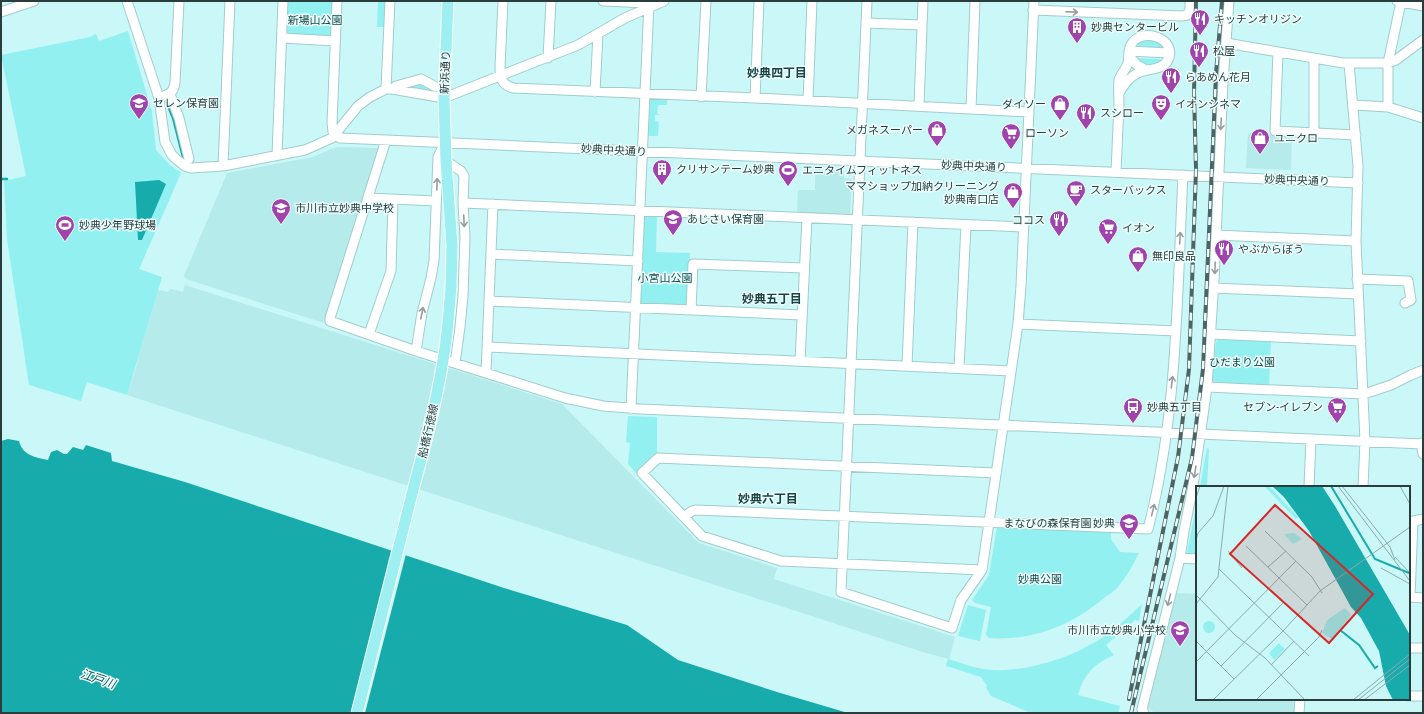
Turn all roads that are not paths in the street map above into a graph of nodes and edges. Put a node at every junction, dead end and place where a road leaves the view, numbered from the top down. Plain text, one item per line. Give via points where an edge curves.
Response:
1 (34, 1) edge
2 (127, 1) edge
3 (179, 1) edge
4 (230, 1) edge
5 (283, 1) edge
6 (337, 1) edge
7 (390, 1) edge
8 (448, 1) edge
9 (503, 1) edge
10 (551, 1) edge
11 (603, 1) edge
12 (664, 1) edge
13 (706, 1) edge
14 (759, 1) edge
15 (812, 1) edge
16 (867, 1) edge
17 (923, 1) edge
18 (975, 1) edge
19 (1190, 1) edge
20 (1229, 1) edge
21 (1398, 2) edge
22 (649, 4) edge
23 (1033, 6) edge
24 (1423, 6) edge
25 (1, 12) edge
26 (866, 23) junction
27 (922, 25) junction
28 (598, 34) junction
29 (282, 38) junction
30 (1423, 40) edge
31 (335, 41) junction
32 (1226, 43) junction
33 (1278, 52) junction
34 (1169, 53) junction
35 (1129, 54) junction
36 (548, 58) junction
37 (1314, 58) junction
38 (1350, 63) junction
39 (1388, 63) junction
40 (1146, 70) junction
41 (500, 77) junction
42 (436, 87) dead end
43 (389, 89) junction
44 (595, 92) junction
45 (1119, 92) junction
46 (170, 94) junction
47 (644, 94) junction
48 (701, 97) junction
49 (159, 98) junction
50 (444, 98) junction
51 (755, 98) junction
52 (808, 101) junction
53 (862, 104) junction
54 (1354, 105) junction
55 (919, 106) junction
56 (1388, 107) junction
57 (971, 109) junction
58 (1029, 112) junction
59 (1423, 118) edge
60 (1314, 132) junction
61 (335, 134) junction
62 (1356, 134) junction
63 (386, 140) junction
64 (445, 143) junction
65 (643, 152) junction
66 (277, 155) junction
67 (189, 159) dead end
68 (446, 161) junction
69 (860, 161) junction
70 (223, 166) junction
71 (1026, 168) junction
72 (1116, 172) junction
73 (1183, 175) junction
74 (1218, 177) junction
75 (1358, 183) junction
76 (368, 198) junction
77 (393, 200) junction
78 (436, 201) junction
79 (463, 202) junction
80 (493, 204) junction
81 (640, 210) junction
82 (806, 218) junction
83 (857, 220) junction
84 (914, 222) junction
85 (966, 225) junction
86 (1023, 227) junction
87 (1216, 235) junction
88 (1356, 241) junction
89 (491, 254) junction
90 (638, 261) junction
91 (804, 268) junction
92 (1358, 279) junction
93 (1213, 288) junction
94 (1358, 294) junction
95 (489, 301) junction
96 (1404, 304) dead end
97 (636, 308) junction
98 (691, 310) junction
99 (802, 316) junction
100 (1018, 324) junction
101 (1176, 332) junction
102 (369, 334) junction
103 (1211, 334) junction
104 (1360, 341) junction
105 (488, 347) junction
106 (416, 351) junction
107 (633, 354) junction
108 (800, 361) junction
109 (455, 363) junction
110 (851, 364) junction
111 (907, 366) junction
112 (959, 368) junction
113 (1423, 370) edge
114 (1011, 371) junction
115 (486, 373) junction
116 (1207, 387) junction
117 (1364, 394) junction
118 (631, 409) junction
119 (848, 418) junction
120 (1003, 425) junction
121 (1166, 433) junction
122 (1201, 434) junction
123 (1311, 439) junction
124 (1365, 441) junction
125 (1422, 443) edge
126 (1423, 454) edge
127 (846, 466) junction
128 (996, 473) junction
129 (1309, 486) edge
130 (1363, 486) edge
131 (844, 516) junction
132 (684, 517) junction
133 (1423, 519) edge
134 (988, 522) junction
135 (1411, 522) edge
136 (1180, 558) junction
137 (1196, 559) edge
138 (842, 564) junction
139 (982, 570) junction
140 (1410, 597) edge
141 (1423, 598) edge
142 (1410, 648) edge
143 (1423, 648) edge
144 (1410, 696) edge
145 (1423, 696) edge
146 (1300, 700) edge
147 (357, 713) edge
148 (1144, 713) edge
149 (1299, 713) edge

1 - 25 street
2 - 49 street
3 - 46 street via 175,83
4 - 70 street
5 - 29 street
6 - 31 street
7 - 43 street
8 - 50 main road, 新浜通り
9 - 41 street
10 - 36 street
11 - 22 street
12 - 22 street
13 - 48 street
14 - 51 street
15 - 52 street
16 - 26 street
17 - 27 street
18 - 57 street
23 -> 19 street via 1182,16 1187,15 1190,10
20 - 32 street
21 - 24 street
21 - 39 street
22 - 28 street
22 - 47 street
23 - 58 street
26 - 27 street
26 - 53 street
27 - 55 street
28 - 36 street
28 - 44 street
29 - 31 street
29 - 66 street
30 - 39 street
31 - 61 street via 332,123
32 - 33 street
32 -> 74 street
33 - 37 street
33 - 60 street via 1275,131
34 - 35 street
34 - 35 street via 1164,41 1152,35 1140,37 1131,45
34 - 40 street via 1168,60 1159,68
35 - 40 street via 1137,65
35 - 45 street via 1128,63 1119,81
36 - 41 street
37 - 38 street
37 - 60 street
38 - 39 street
38 - 54 street
39 - 56 street
40 - 45 street via 1131,78
41 - 44 street via 504,84 513,88
41 - 50 street
42 - 43 street via 421,79
43 - 50 street
43 - 61 street via 370,97 358,106
44 - 47 street
45 - 72 street
46 - 49 street
46 - 67 street
47 - 48 street
47 - 65 street
48 - 51 street
49 - 70 street via 165,142 172,155 191,168
50 - 64 main road, 新浜通り
51 - 52 street
52 - 53 street
53 - 55 street
53 - 69 street
54 - 56 street
54 - 62 street
55 - 57 street
56 - 59 street
57 - 58 street
58 - 71 street
60 - 62 street
61 - 63 street, 妙典中央通り via 340,138
61 - 66 street via 305,150
62 - 75 street
63 - 64 street, 妙典中央通り
63 - 76 street
64 - 65 street, 妙典中央通り
64 - 68 main road, 船橋行徳線
78 -> 64 street via 438,157
65 - 69 street, 妙典中央通り
65 - 81 street
66 - 70 street
68 - 79 street via 463,173
68 - 147 main road, 船橋行徳線, bridge via 452,246 444,354 431,423
69 - 71 street, 妙典中央通り
69 - 83 street
71 - 72 street, 妙典中央通り
71 - 86 street
72 - 73 street, 妙典中央通り
73 - 74 street, 妙典中央通り
101 -> 73 street
74 - 75 street, 妙典中央通り
74 - 87 street
75 - 88 street
76 - 77 street
76 - 102 street via 330,318 333,323
77 - 78 street
77 - 102 street via 391,271
106 -> 78 street via 434,261
79 - 80 street
79 -> 109 street via 463,289
80 - 81 street
80 - 89 street
81 - 82 street
81 - 90 street
82 - 83 street
82 - 91 street
83 - 84 street
83 - 110 street
84 - 85 street
84 - 111 street
85 - 86 street
85 - 112 street
86 - 100 street
87 - 88 street
87 -> 93 street
88 - 92 street
89 - 90 street
89 - 95 street
90 - 97 street
91 - 98 street via 693,264
91 - 99 street
92 - 94 street
92 - 96 street via 1408,282 1411,300
93 - 94 street
93 - 103 street
94 - 104 street
95 - 97 street
95 - 105 street
97 - 98 street
97 - 107 street
98 - 99 street
99 - 108 street
100 - 101 street
100 - 114 street
121 -> 101 street
102 - 106 street
103 - 104 street
103 - 116 street
104 - 117 street
105 - 107 street
105 - 115 street
106 - 109 street
107 - 108 street
107 - 118 street
108 - 110 street
109 - 115 street
110 - 111 street
110 - 119 street
111 - 112 street
112 - 114 street
113 - 117 street
114 - 120 street
115 - 118 street via 580,402
116 - 117 street
116 - 122 street
117 - 124 street
118 - 119 street
119 - 120 street
119 - 127 street
120 - 121 street
120 - 128 street
121 - 122 street
134 -> 121 street via 1148,529
122 - 123 street
122 -> 136 street
123 - 124 street
123 - 129 street
124 - 125 street
124 - 130 street
125 - 126 street
127 - 128 street
127 - 131 street
127 - 132 street via 658,458 642,473
128 - 134 street
131 - 132 street via 696,510
131 - 134 street
131 - 138 street
132 - 138 street via 702,536 781,561
133 - 135 street
134 - 139 street
135 - 140 street
136 - 137 street
136 -> 148 street via 1142,709
138 - 139 street
138 - 139 street via 841,592 952,628 961,600
140 - 141 street
142 - 143 street
144 - 145 street
146 - 149 street

